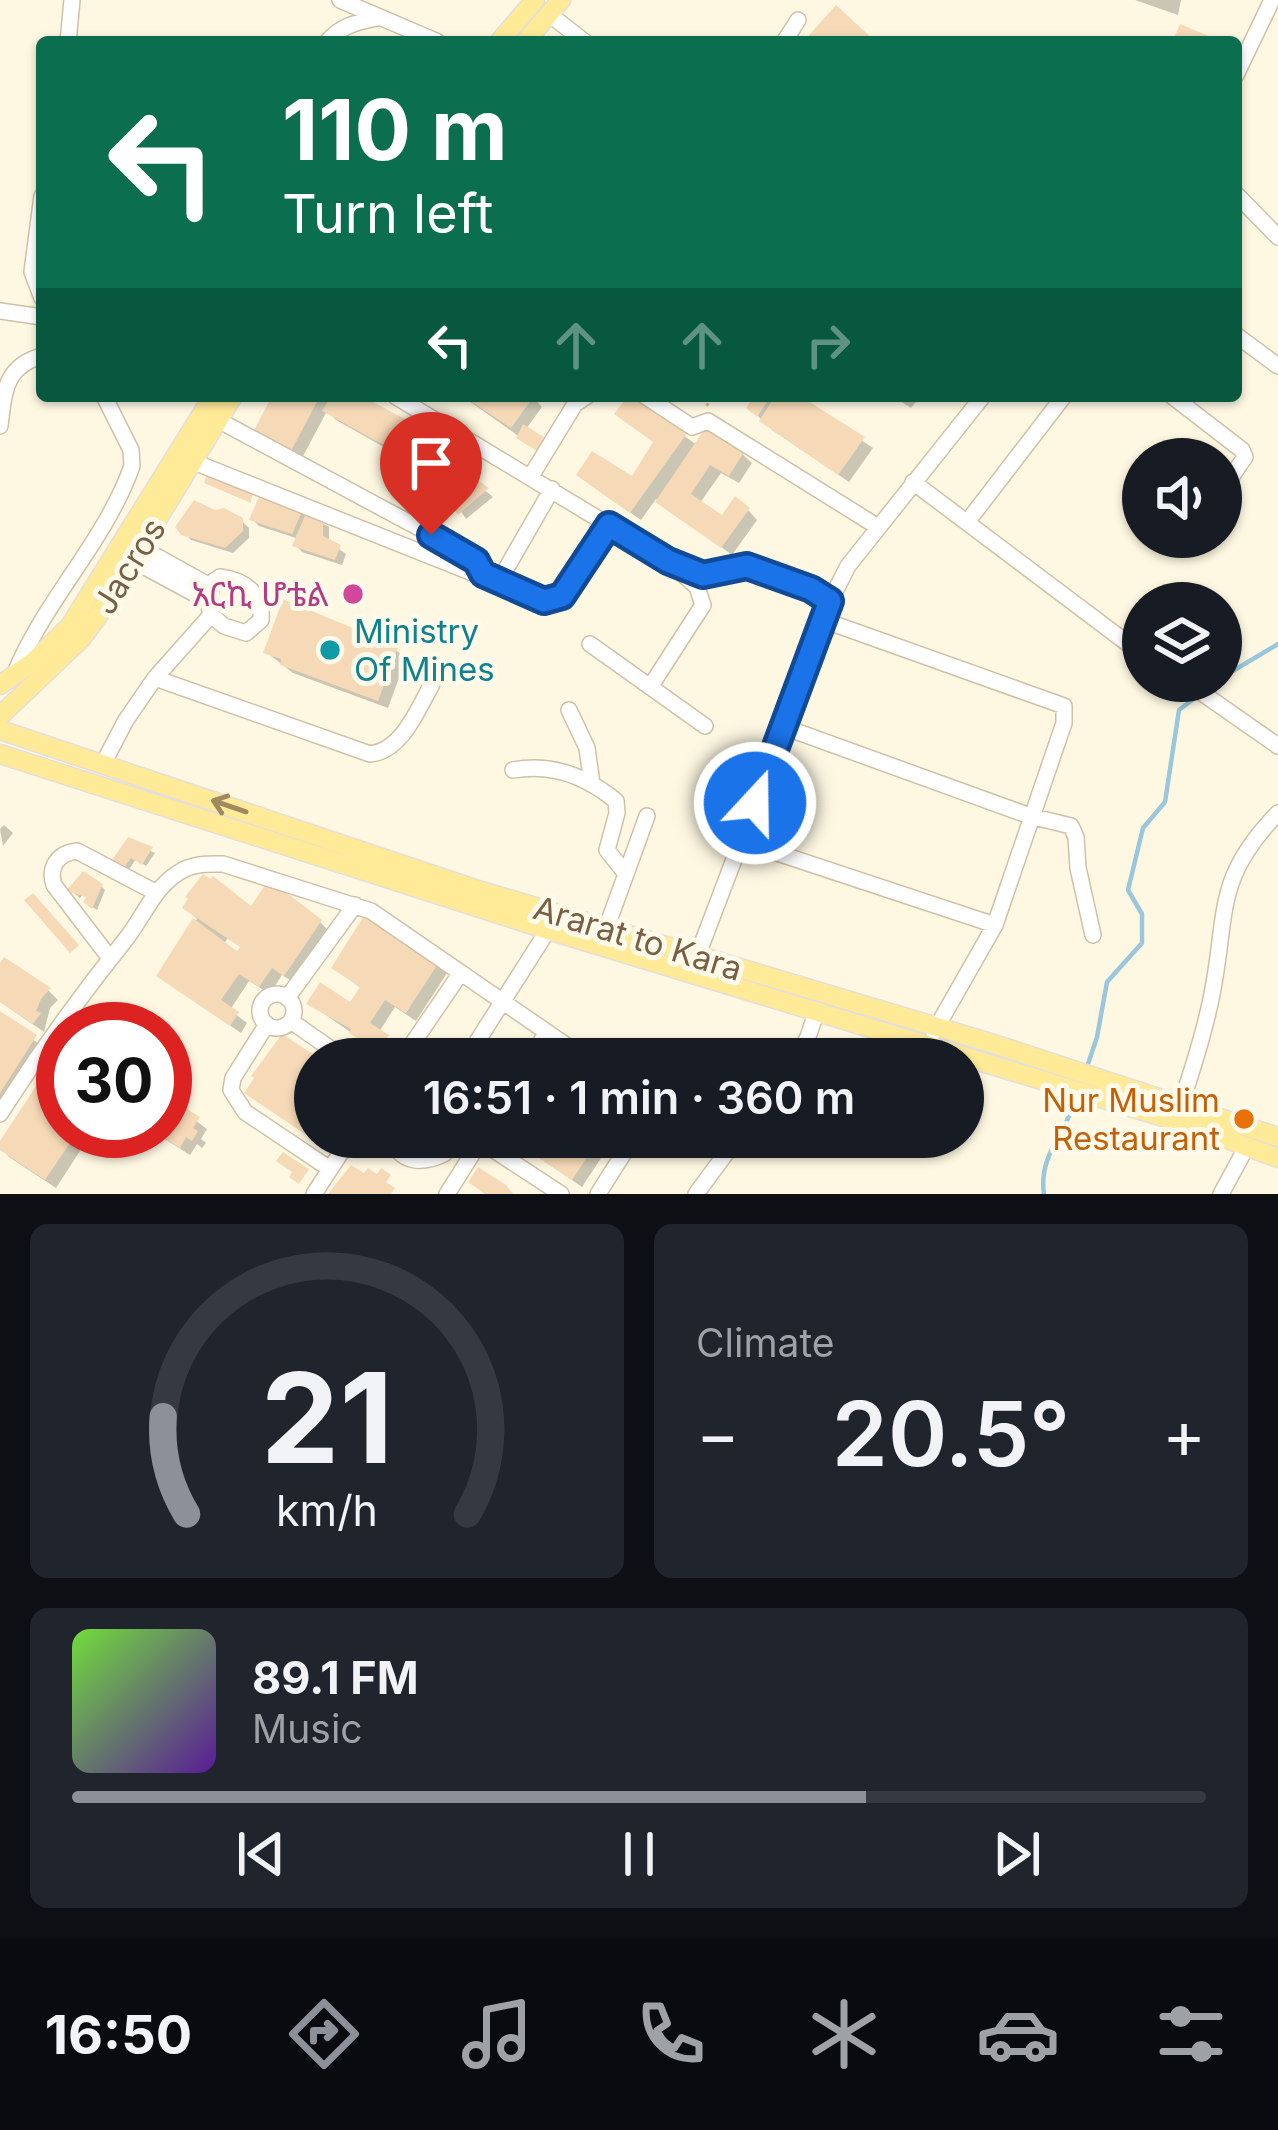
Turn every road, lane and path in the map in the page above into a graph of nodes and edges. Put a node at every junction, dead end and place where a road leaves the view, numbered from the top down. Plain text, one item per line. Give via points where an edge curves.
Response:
1 (72, 0) edge
2 (340, 0) edge
3 (1272, 0) edge
4 (548, 5) edge
5 (378, 18) junction
6 (798, 20) dead end
7 (69, 36) edge
8 (332, 36) edge
9 (423, 36) edge
10 (507, 36) edge
11 (529, 36) edge
12 (579, 36) edge
13 (788, 36) edge
14 (1242, 63) edge
15 (1242, 200) edge
16 (1278, 237) edge
17 (36, 242) edge
18 (36, 282) edge
19 (0, 311) edge
20 (36, 316) edge
21 (1242, 339) edge
22 (36, 359) edge
23 (1278, 366) edge
24 (2, 387) edge
25 (107, 402) edge
26 (209, 402) edge
27 (229, 402) edge
28 (410, 402) edge
29 (578, 402) edge
30 (654, 402) edge
31 (977, 402) edge
32 (1059, 402) edge
33 (1180, 402) edge
34 (218, 420) junction
35 (0, 426) edge
36 (1226, 438) edge
37 (194, 462) junction
38 (531, 476) junction
39 (913, 482) junction
40 (552, 489) junction
41 (371, 503) junction
42 (968, 521) junction
43 (609, 525) junction
44 (361, 527) junction
45 (878, 527) junction
46 (136, 554) junction
47 (668, 561) junction
48 (491, 578) junction
49 (830, 601) junction
50 (824, 620) junction
51 (1122, 639) edge
52 (590, 644) dead end
53 (155, 678) junction
54 (8, 679) edge
55 (432, 684) dead end
56 (650, 687) junction
57 (1216, 702) edge
58 (569, 710) dead end
59 (0, 716) edge
60 (705, 726) dead end
61 (784, 728) junction
62 (0, 730) edge
63 (1278, 746) edge
64 (0, 754) edge
65 (104, 762) junction
66 (513, 770) dead end
67 (592, 784) junction
68 (1278, 813) edge
69 (647, 816) dead end
70 (1030, 816) junction
71 (741, 841) junction
72 (626, 874) junction
73 (155, 892) junction
74 (355, 905) junction
75 (550, 921) junction
76 (995, 925) junction
77 (606, 929) junction
78 (1093, 935) dead end
79 (110, 957) junction
80 (697, 957) junction
81 (460, 974) junction
82 (287, 998) junction
83 (502, 1003) junction
84 (817, 1010) junction
85 (291, 1021) junction
86 (267, 1024) junction
87 (546, 1033) junction
88 (932, 1035) junction
89 (315, 1038) edge
90 (416, 1038) edge
91 (480, 1038) edge
92 (543, 1038) edge
93 (554, 1038) edge
94 (807, 1038) edge
95 (1062, 1075) junction
96 (1181, 1104) junction
97 (0, 1114) edge
98 (1278, 1137) edge
99 (1247, 1146) junction
100 (337, 1158) edge
101 (449, 1158) edge
102 (469, 1158) edge
103 (509, 1158) edge
104 (621, 1158) edge
105 (723, 1158) edge
106 (1278, 1158) edge
107 (462, 1168) junction
108 (330, 1169) junction
109 (314, 1194) edge
110 (447, 1194) edge
111 (561, 1194) edge
112 (598, 1194) edge
113 (696, 1194) edge
114 (1221, 1194) edge

1 - 7 street
2 - 5 street
3 - 14 street
4 - 10 main road
4 - 11 main road
4 - 12 street
5 - 8 street
5 - 9 street
6 - 13 street
15 - 16 street
17 - 18 street
19 - 20 street
21 - 23 street
22 - 24 street via 13,370
24 - 35 street
25 - 54 street via 132,466
26 - 54 main road, Jacros via 70,626
27 - 34 main road, Jacros
28 - 38 street
29 - 38 street
30 - 45 street via 692,427 708,421
31 - 39 street
32 - 42 street
33 - 36 street
34 - 37 main road, Jacros
34 - 41 street
37 - 44 street
37 - 46 main road, Jacros
38 - 40 street
39 - 42 street
39 - 45 street
40 - 43 street
40 - 48 street
41 - 44 street
41 - 48 street via 461,551
42 - 51 street
43 - 47 street
43 - 48 street via 553,601
44 - 48 street
45 - 49 street
46 - 53 street via 210,601
46 - 59 main road, Jacros via 81,639
47 - 49 street via 703,575 747,566
47 - 56 street via 697,587 703,605
49 - 50 street
50 - 61 street
50 - 70 street via 1064,706
52 - 56 street
53 - 55 street via 370,754 391,747
53 - 65 street
56 - 60 street
57 - 63 street
58 - 67 street
61 - 70 street
61 - 71 street
62 - 65 main road, Ararat to Kara
64 - 75 main road, Ararat to Kara
75 -> 65 main road, Ararat to Kara
66 - 67 street via 574,773
67 - 72 street via 616,800 607,850
68 - 96 street via 1241,856 1227,887 1212,994
69 - 72 street
70 - 76 street
70 - 78 street via 1071,826
71 - 76 street
71 - 80 street
72 - 77 street
73 - 74 street via 180,871 223,864
73 - 79 street
73 - 79 street via 77,851 54,864 55,885
74 - 81 street
74 - 82 street
75 - 77 main road, Ararat to Kara
75 - 83 street
75 - 84 main road, Ararat to Kara
76 - 88 street
77 - 80 main road, Ararat to Kara
79 - 97 street
80 - 88 main road, Ararat to Kara
81 - 83 street
81 - 90 street
82 - 85 street
82 - 86 street via 264,1000
83 - 87 street
83 - 91 street
84 - 88 main road, Ararat to Kara
84 - 94 street
85 - 86 street
85 - 89 street
86 - 108 street via 231,1090 245,1112
87 - 92 street
87 - 93 street
88 - 95 main road, Ararat to Kara
95 - 96 main road, Ararat to Kara via 1096,1076
95 - 99 main road, Ararat to Kara via 1107,1101
96 - 98 main road, Ararat to Kara
99 - 106 main road, Ararat to Kara
99 - 114 street
100 - 108 street
101 - 107 street
102 - 107 street
103 - 111 street
104 - 112 street
105 - 113 street
107 - 110 street
108 - 109 street

